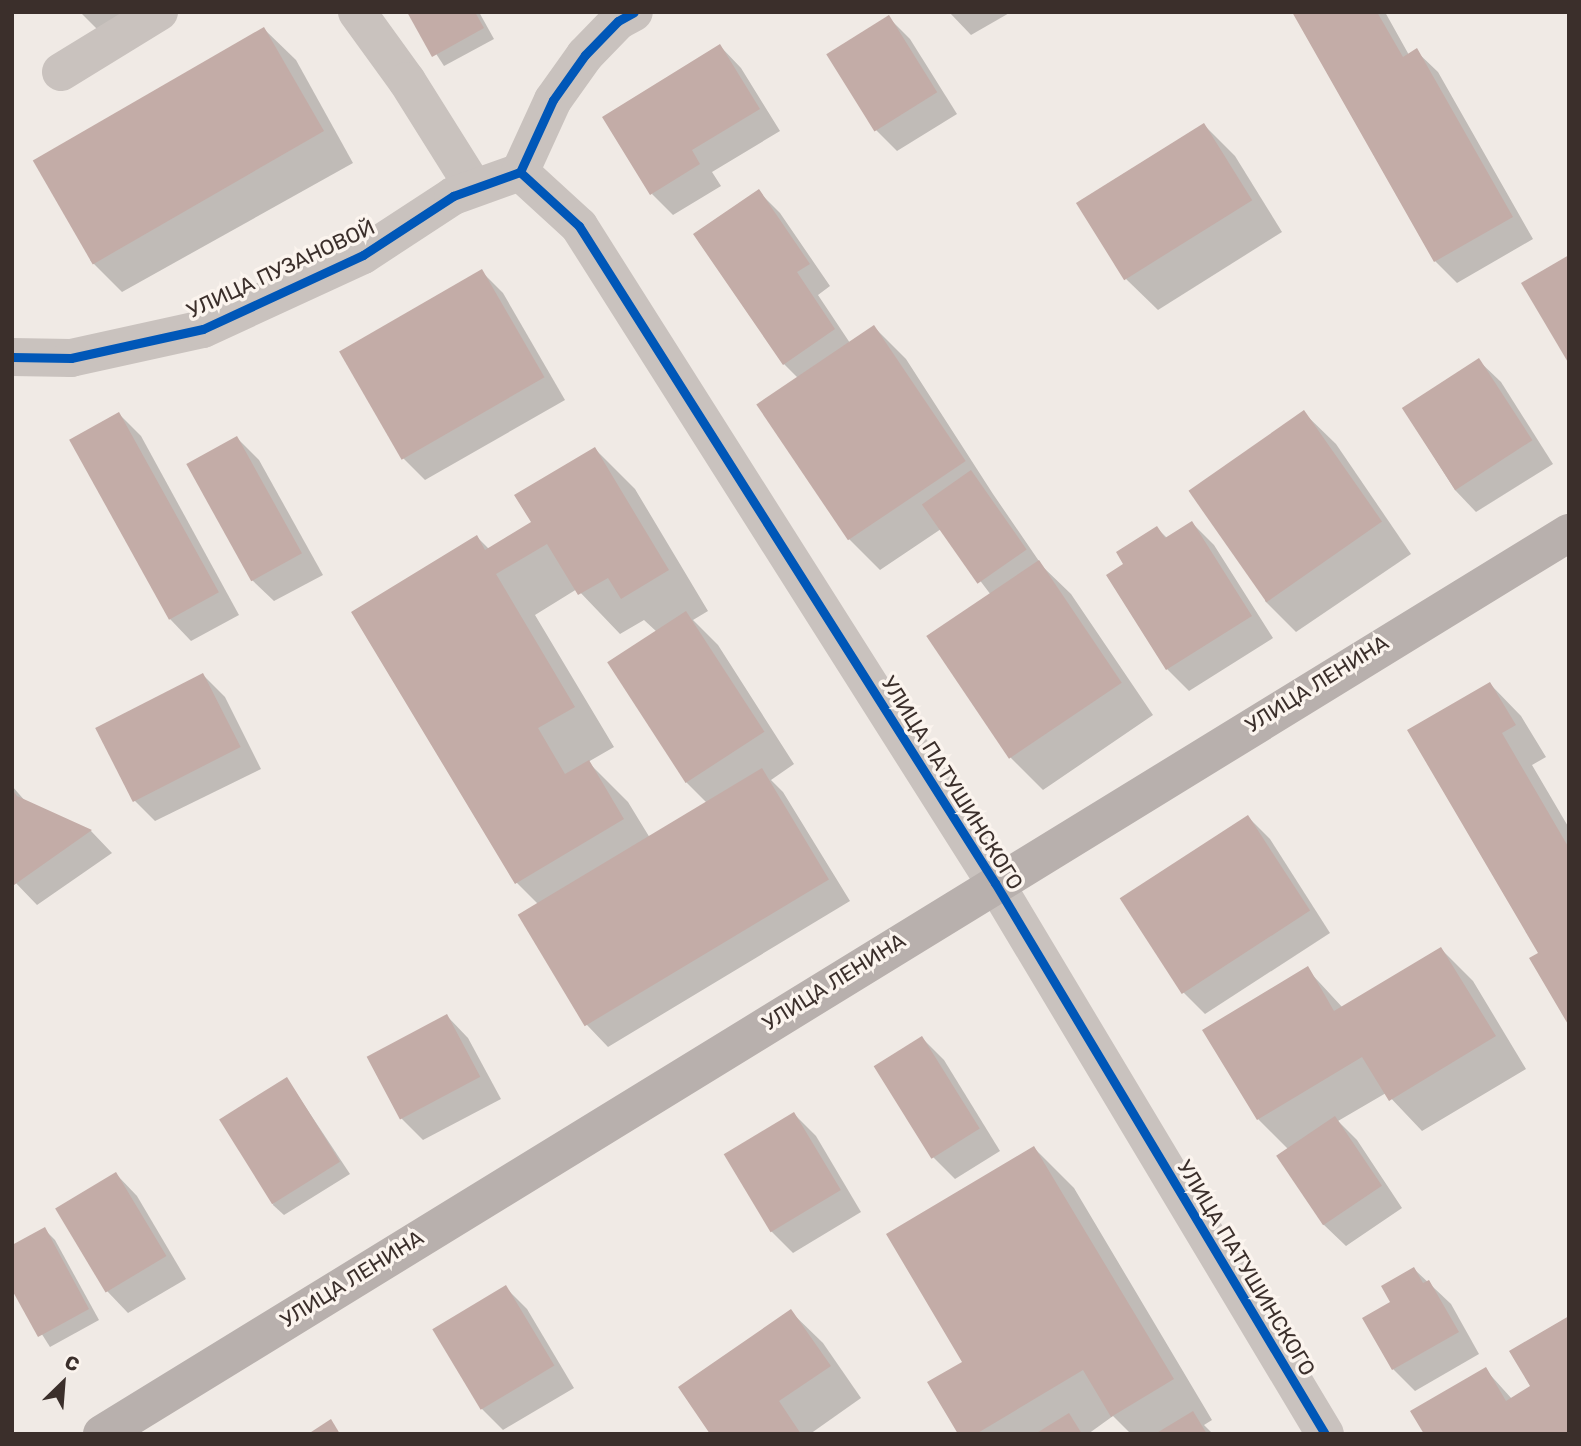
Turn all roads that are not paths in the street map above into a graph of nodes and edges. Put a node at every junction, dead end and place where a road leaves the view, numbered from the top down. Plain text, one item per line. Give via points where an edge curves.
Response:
1 (159, 12) edge
2 (357, 12) edge
3 (621, 15) edge
4 (61, 72) dead end
5 (520, 172) junction
6 (474, 188) junction
7 (12, 357) edge
8 (1569, 533) edge
9 (995, 883) junction
10 (102, 1434) edge
11 (1325, 1434) edge

1 - 4 street
2 - 6 street
3 - 5 street via 553,100
5 - 6 street, УЛИЦА ПУЗАНОВОЙ
5 - 9 street, УЛИЦА ПАТУШИНСКОГО via 579,226
6 - 7 street, УЛИЦА ПУЗАНОВОЙ via 453,196 363,255 203,329 71,358
8 - 9 main road, УЛИЦА ЛЕНИНА
9 - 10 main road, УЛИЦА ЛЕНИНА
9 - 11 street, УЛИЦА ПАТУШИНСКОГО

